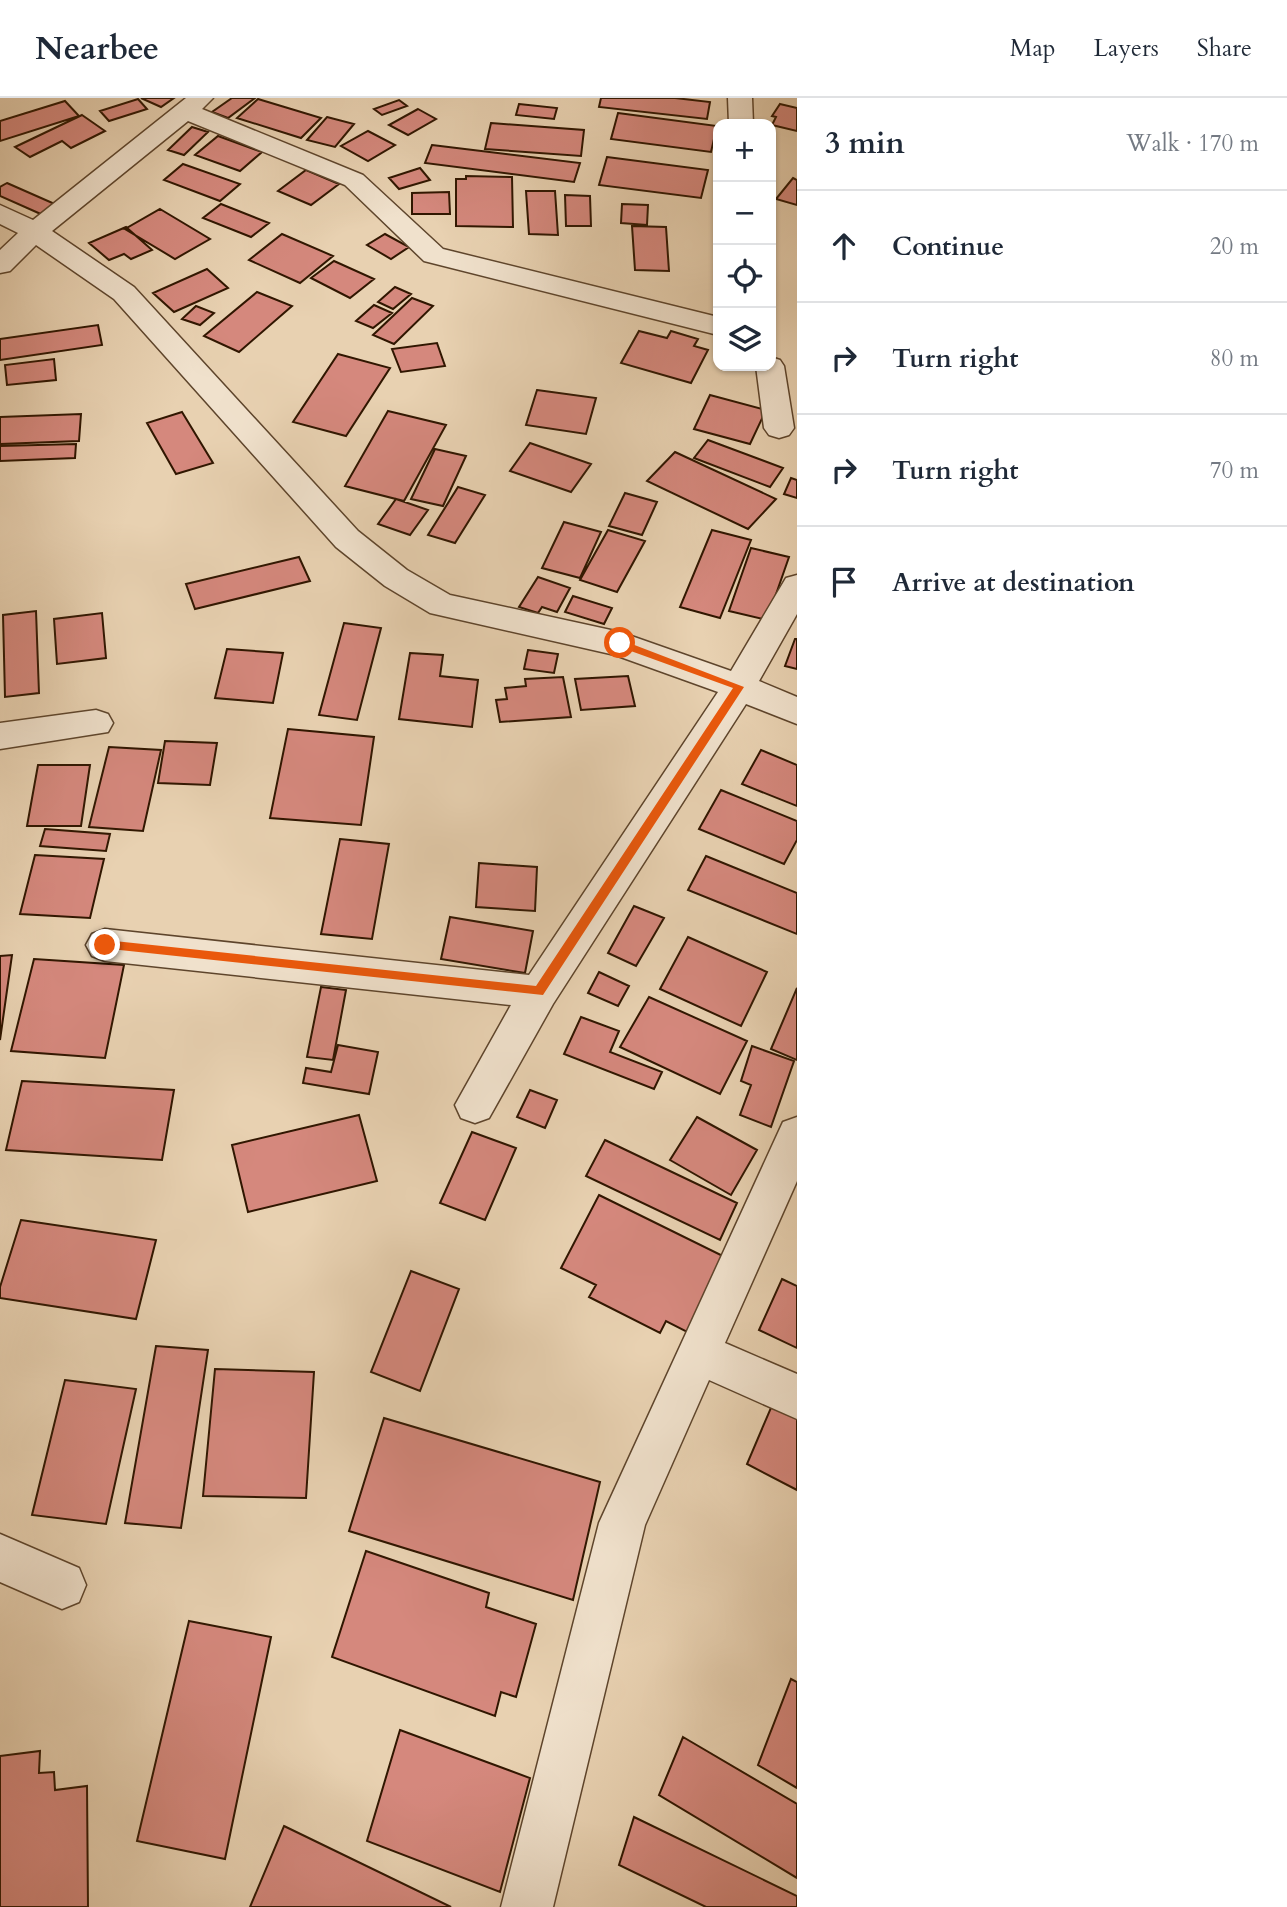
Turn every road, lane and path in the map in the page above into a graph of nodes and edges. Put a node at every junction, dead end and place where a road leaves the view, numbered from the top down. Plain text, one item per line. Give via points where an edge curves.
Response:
1 (740, 98) edge
2 (192, 104) edge
3 (741, 119) edge
4 (0, 213) edge
5 (35, 232) junction
6 (0, 265) edge
7 (713, 325) edge
8 (771, 371) edge
9 (779, 429) dead end
10 (797, 586) edge
11 (739, 687) junction
12 (797, 711) edge
13 (96, 723) dead end
14 (0, 736) edge
15 (105, 945) dead end
16 (539, 992) junction
17 (475, 1105) dead end
18 (797, 1135) edge
19 (699, 1353) junction
20 (797, 1397) edge
21 (0, 1558) edge
22 (62, 1584) dead end
23 (527, 1907) edge

1 - 3 street
2 - 5 street
2 - 7 street via 354,180 434,255
4 - 5 street
5 - 6 street
5 - 11 street via 124,293 347,539 396,578 441,605 620,643
8 - 9 street
10 - 11 street
11 - 12 street
11 - 16 street
13 - 14 street
15 - 16 street
16 - 17 street
18 - 19 street
19 - 20 street
19 - 23 street via 622,1523
21 - 22 street

